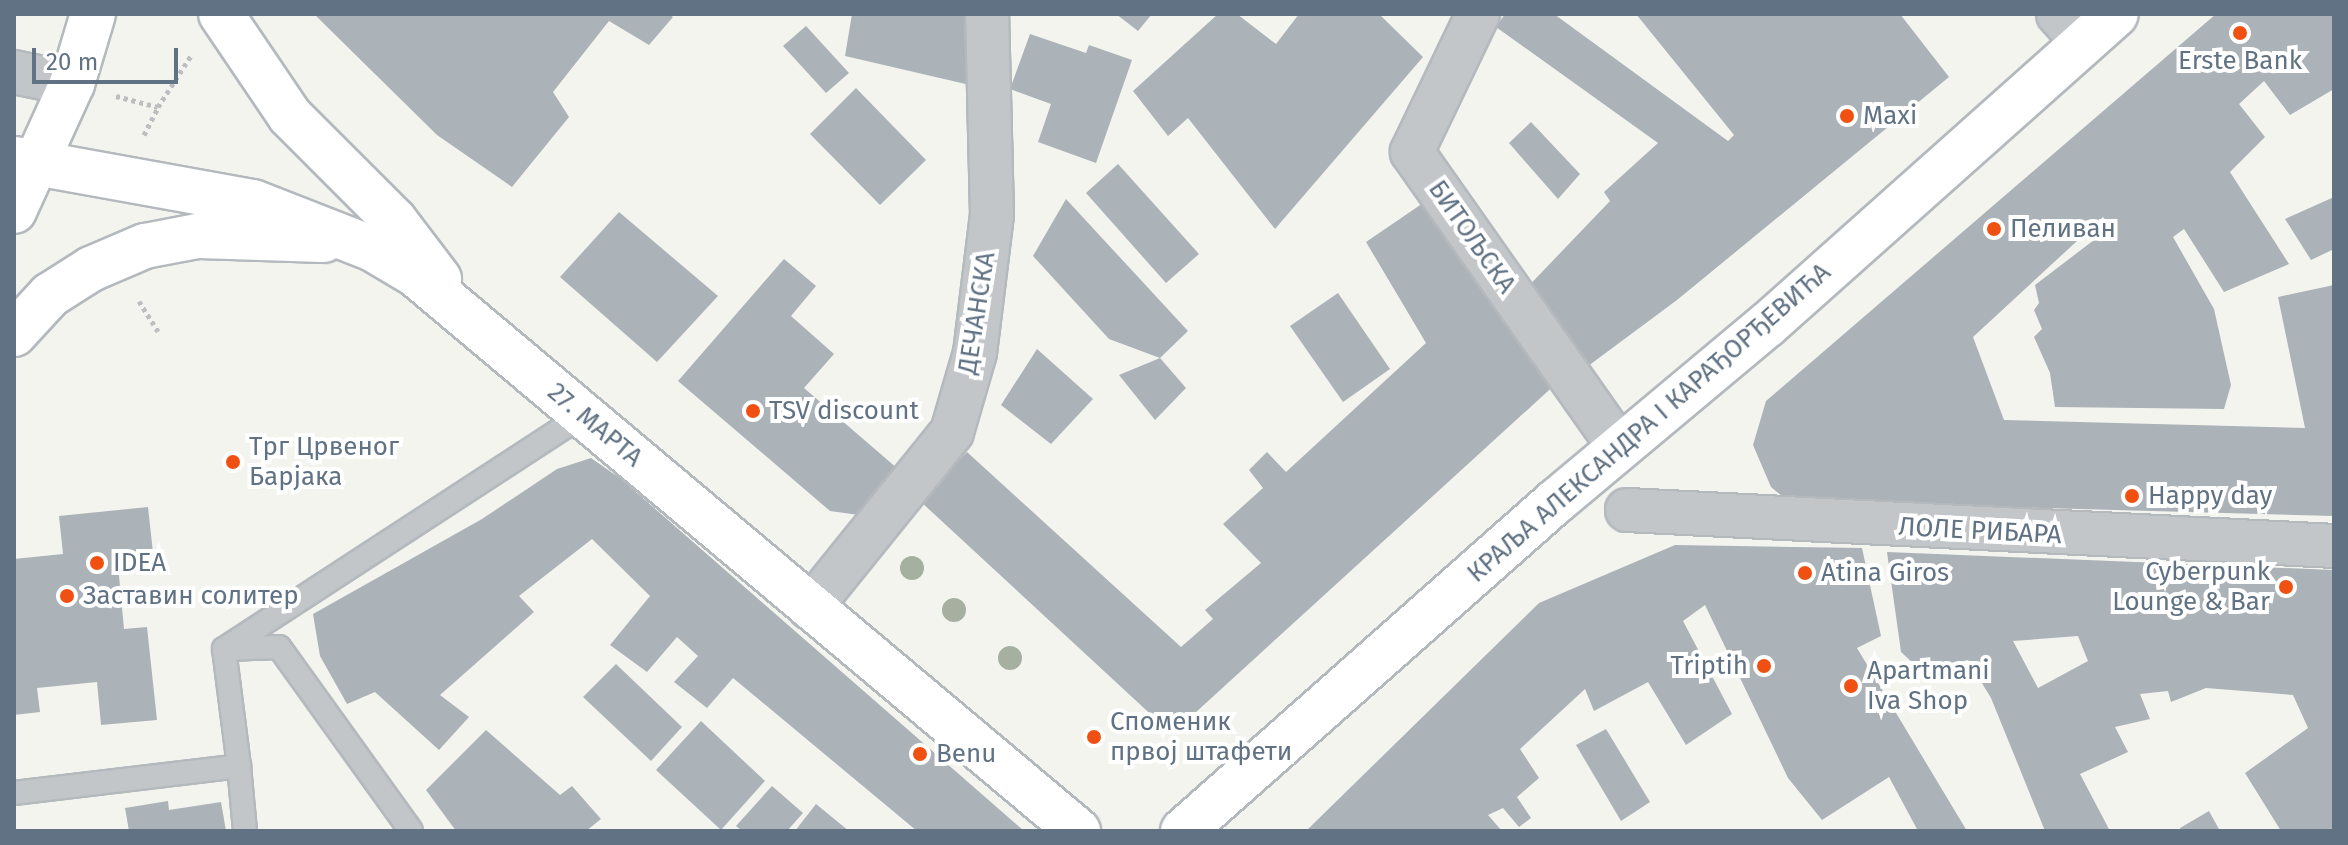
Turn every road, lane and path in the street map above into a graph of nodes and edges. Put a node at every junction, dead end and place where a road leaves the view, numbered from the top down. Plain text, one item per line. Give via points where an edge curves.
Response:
1 (93, 14) edge
2 (987, 14) edge
3 (1478, 14) edge
4 (2086, 24) edge
5 (211, 27) edge
6 (14, 72) edge
7 (72, 84) junction
8 (26, 160) edge
9 (14, 211) edge
10 (373, 249) junction
11 (469, 319) junction
12 (14, 334) edge
13 (583, 415) junction
14 (1620, 448) junction
15 (1627, 510) dead end
16 (2334, 546) edge
17 (810, 608) junction
18 (224, 649) junction
19 (239, 766) junction
20 (14, 793) edge
21 (245, 831) edge
22 (411, 831) edge
23 (1078, 831) edge
24 (1183, 831) edge

1 - 7 street
2 - 17 street, ДЕЧАНСКА via 992,215 975,353 960,406 952,432
3 - 14 street, БИТОЉСКА via 1412,152
4 - 14 street, КРАЉА АЛЕКСАНДРА I КАРАЂОРЂЕВИЋА via 1767,325
5 - 7 path via 158,107
5 - 11 street via 395,221
6 - 7 street
7 - 8 street
8 - 9 street
8 - 10 street, 27. МАРТА via 253,202
10 - 11 street, 27. МАРТА via 415,274
10 - 12 street via 304,237 172,239 91,269 50,295
11 - 13 street, 27. МАРТА
13 - 17 street, 27. МАРТА
13 - 18 lane
14 - 24 street, КРАЉА АЛЕКСАНДРА I КАРАЂОРЂЕВИЋА
15 - 16 street, ЛОЛЕ РИБАРА via 2131,540
17 - 23 street, 27. МАРТА
18 - 19 lane
18 - 22 lane via 279,647
19 - 20 lane
19 - 21 lane

